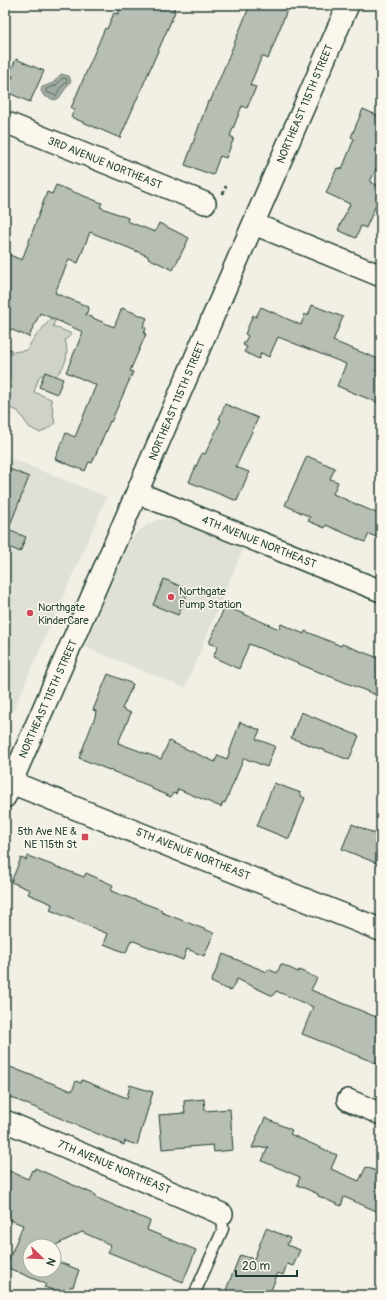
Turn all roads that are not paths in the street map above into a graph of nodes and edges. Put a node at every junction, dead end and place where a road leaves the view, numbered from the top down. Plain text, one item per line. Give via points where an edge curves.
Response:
1 (348, 5) edge
2 (5, 122) edge
3 (214, 199) road end
4 (254, 224) junction
5 (381, 276) edge
6 (138, 493) junction
7 (381, 591) edge
8 (7, 786) edge
9 (381, 930) edge
10 (348, 1100) dead end
11 (381, 1114) edge
12 (5, 1121) edge
13 (222, 1214) joint
14 (194, 1295) edge

1 - 4 street, NORTHEAST 115TH STREET
2 - 3 street, 3RD AVENUE NORTHEAST
4 - 5 street
4 - 6 street, NORTHEAST 115TH STREET
6 - 7 street, 4TH AVENUE NORTHEAST
6 - 8 street, NORTHEAST 115TH STREET
8 - 9 main road, 5TH AVENUE NORTHEAST
10 - 11 street
12 - 13 street, 7TH AVENUE NORTHEAST
13 - 14 lane via 223,1230

